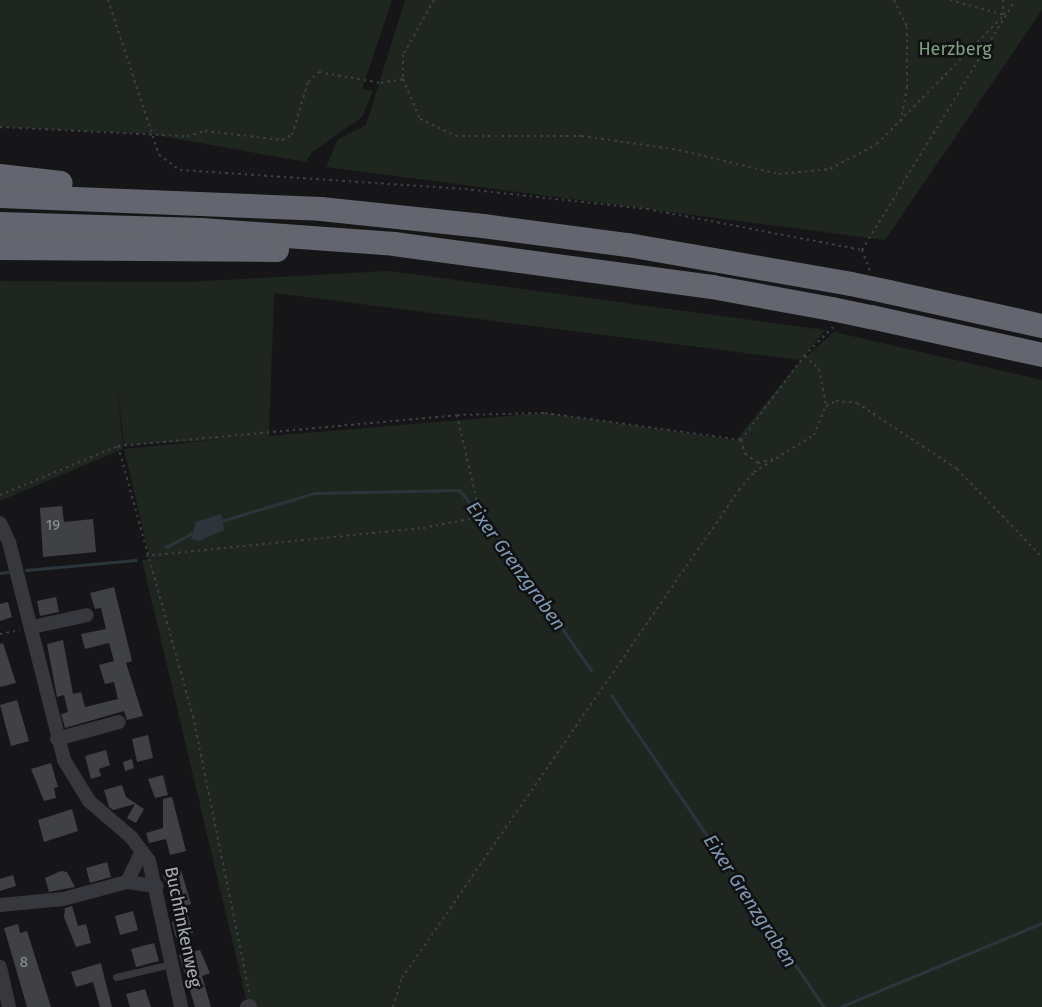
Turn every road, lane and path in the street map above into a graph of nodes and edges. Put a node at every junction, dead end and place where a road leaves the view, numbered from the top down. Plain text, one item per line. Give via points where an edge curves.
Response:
1 (108, 0) edge
2 (434, 0) edge
3 (894, 0) edge
4 (950, 0) edge
5 (1002, 0) edge
6 (1015, 0) edge
7 (1004, 15) junction
8 (403, 79) junction
9 (901, 121) junction
10 (0, 127) edge
11 (150, 134) junction
12 (0, 176) edge
13 (0, 196) edge
14 (105, 198) junction
15 (0, 224) edge
16 (394, 244) junction
17 (0, 248) edge
18 (862, 250) junction
19 (859, 280) junction
20 (833, 317) junction
21 (1042, 326) edge
22 (1042, 355) edge
23 (804, 356) junction
24 (826, 406) junction
25 (457, 415) junction
26 (741, 440) junction
27 (118, 446) junction
28 (776, 458) junction
29 (0, 495) edge
30 (0, 523) edge
31 (146, 556) junction
32 (1042, 557) edge
33 (87, 614) dead end
34 (32, 627) junction
35 (0, 634) edge
36 (120, 722) dead end
37 (57, 739) junction
38 (142, 851) junction
39 (126, 882) junction
40 (157, 886) junction
41 (0, 905) edge
42 (171, 964) junction
43 (0, 967) edge
44 (116, 977) dead end
45 (5, 1001) edge
46 (249, 1006) edge
47 (181, 1007) edge
48 (393, 1007) edge

1 - 11 path
2 - 8 path via 404,55
3 - 9 path via 907,27 907,88
4 - 7 path
5 - 7 path
6 - 7 path
7 - 9 path
7 - 18 path
8 - 9 path via 420,119 456,136 582,136 679,150 779,174 830,169 876,144
8 - 11 path via 381,83 319,72 308,82 292,135 282,140 205,131 186,136
10 - 11 path
11 - 18 path via 159,155 180,170 465,189 647,209
12 - 14 highway via 77,185
13 - 14 highway
14 - 19 highway via 321,209 484,226
15 - 16 highway via 201,230
16 - 17 highway via 334,250 141,252
16 - 20 highway via 683,282
18 - 19 path via 872,268
19 - 21 highway, bridge via 889,292
20 - 22 highway, bridge via 871,317
20 - 23 path
23 - 24 path via 819,369
23 - 26 path
24 - 28 path via 814,435
24 - 32 path via 836,401 857,403 958,469
25 - 26 path via 545,412
25 - 27 path
25 - 31 path via 478,506 470,519 424,528
26 - 28 path via 745,454 758,462
27 - 29 path
27 - 31 path
28 - 48 path via 754,472 739,490 402,978
30 - 34 street, Buchfinkenweg
31 - 46 path via 193,716
33 - 34 street
34 - 35 path
34 - 37 street, Buchfinkenweg
36 - 37 street
37 - 38 street, Buchfinkenweg via 78,786
38 - 39 street
38 - 40 street, Buchfinkenweg
39 - 40 street
39 - 41 street via 62,899
40 - 42 street, Buchfinkenweg
42 - 44 lane
42 - 47 street, Buchfinkenweg
43 - 45 street

